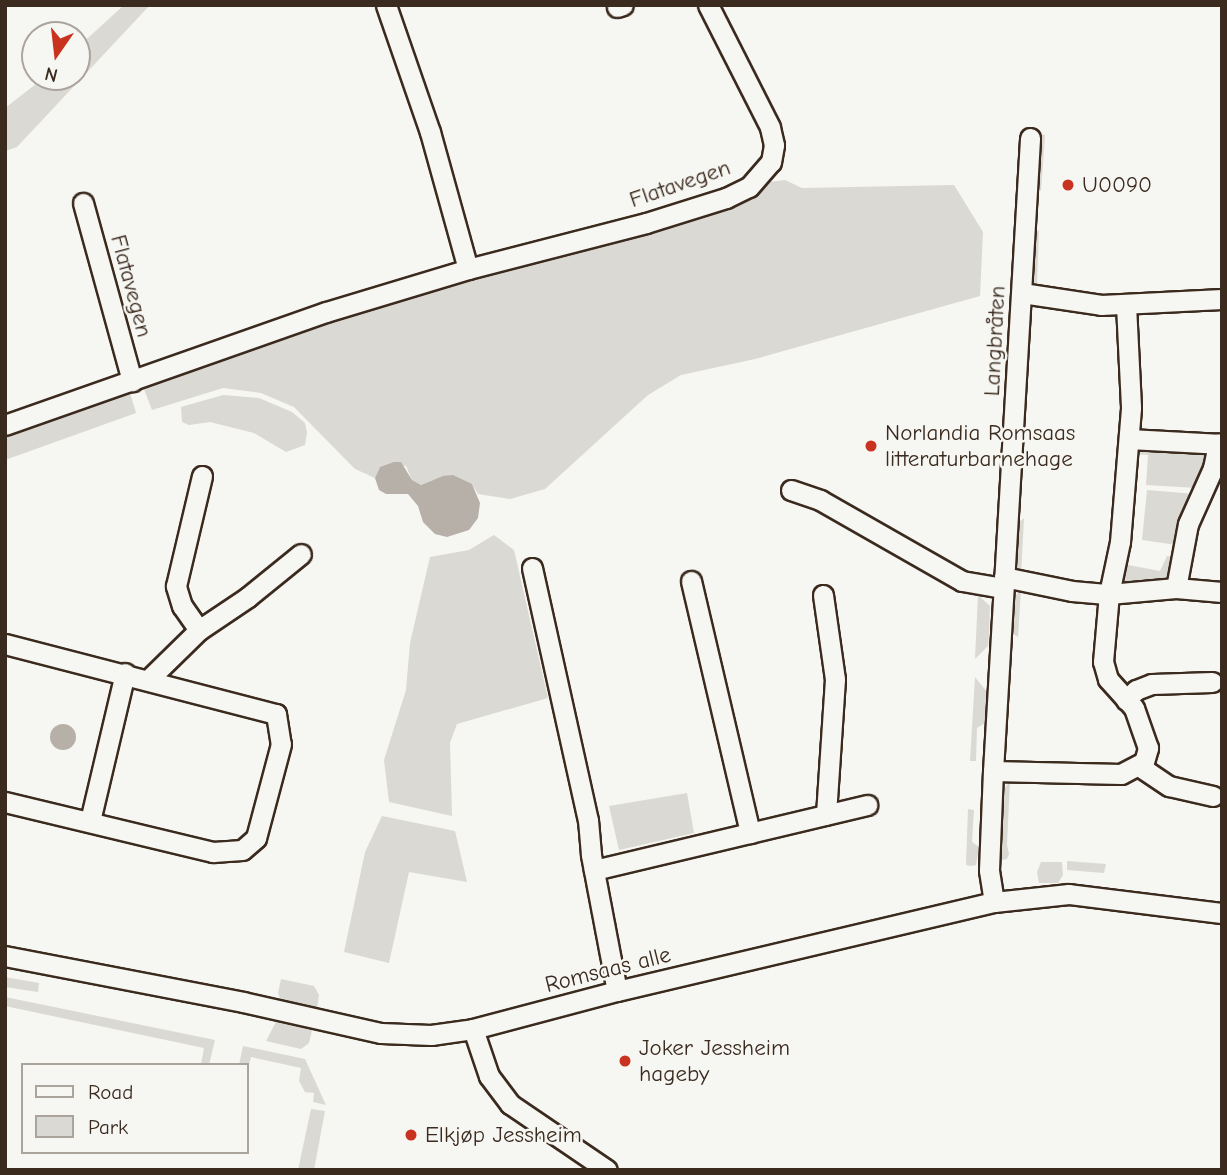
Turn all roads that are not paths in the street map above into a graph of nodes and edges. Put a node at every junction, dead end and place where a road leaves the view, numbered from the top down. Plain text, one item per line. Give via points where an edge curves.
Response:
1 (386, 5) edge
2 (708, 5) edge
3 (1030, 138) dead end
4 (82, 203) dead end
5 (468, 269) junction
6 (1022, 293) junction
7 (1222, 299) edge
8 (1126, 304) junction
9 (132, 382) junction
10 (5, 425) edge
11 (1129, 439) junction
12 (1220, 444) edge
13 (202, 476) dead end
14 (791, 490) dead end
15 (301, 554) dead end
16 (531, 568) dead end
17 (691, 581) dead end
18 (1004, 583) junction
19 (1175, 589) junction
20 (1222, 592) edge
21 (1109, 594) junction
22 (823, 595) dead end
23 (199, 630) junction
24 (5, 644) edge
25 (125, 673) junction
26 (149, 679) junction
27 (1212, 682) dead end
28 (1126, 699) junction
29 (1139, 766) junction
30 (993, 771) junction
31 (1213, 796) dead end
32 (5, 802) edge
33 (867, 805) dead end
34 (826, 815) junction
35 (90, 821) junction
36 (750, 833) junction
37 (594, 870) junction
38 (994, 902) junction
39 (1222, 913) edge
40 (5, 956) edge
41 (617, 991) junction
42 (473, 1029) junction
43 (607, 1170) edge

1 - 5 street via 430,132
2 - 5 street, Flatavegen via 770,127 774,145 763,173 749,187 726,198
3 - 6 street, Langbråten
4 - 9 street, Flatavegen
5 - 9 street, Flatavegen via 326,312
6 - 8 street via 1101,305
6 - 18 street, Langbråten
7 - 8 street
8 - 11 street via 1131,359
9 - 10 street, Flatavegen
11 - 12 street
11 - 21 street via 1120,542
12 - 19 street via 1188,524
13 - 23 street via 176,586 182,606
14 - 18 street via 820,499 962,581
15 - 23 street
16 - 37 street via 588,820
17 - 36 street
18 - 21 street
18 - 30 street, Langbråten
19 - 20 street
19 - 21 street
21 - 28 street via 1103,662 1108,679
22 - 34 street via 835,679
23 - 26 street
24 - 25 street
25 - 26 street
25 - 35 street
26 - 35 street via 276,714 281,744 256,838 242,850 213,852
27 - 28 street via 1152,684
28 - 29 street via 1149,748
29 - 30 street via 1121,774
29 - 31 street via 1169,786
30 - 38 street, Langbråten via 989,870
32 - 35 street
33 - 34 street
34 - 36 street
36 - 37 street
37 - 41 street
38 - 39 street, Romsaas alle via 1069,894
38 - 41 street, Romsaas alle
40 - 42 street, Romsaas alle via 381,1033 418,1036
41 - 42 street, Romsaas alle
42 - 43 street via 489,1076 510,1104

